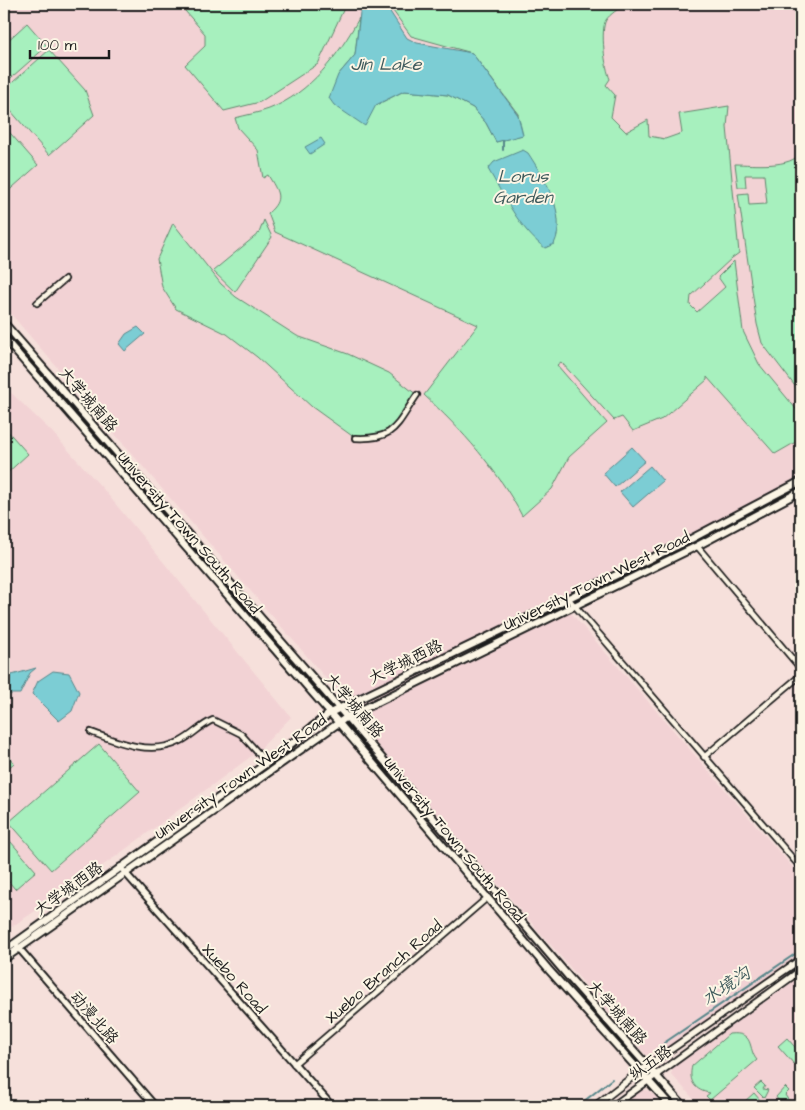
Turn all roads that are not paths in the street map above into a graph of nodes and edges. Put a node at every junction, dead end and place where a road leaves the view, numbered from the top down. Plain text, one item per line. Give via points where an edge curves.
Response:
1 (65, 278) dead end
2 (37, 303) dead end
3 (4, 322) edge
4 (4, 338) edge
5 (416, 395) dead end
6 (355, 438) dead end
7 (801, 481) edge
8 (801, 491) edge
9 (697, 546) junction
10 (568, 598) junction
11 (574, 605) junction
12 (801, 669) edge
13 (801, 674) edge
14 (340, 708) junction
15 (330, 713) junction
16 (347, 717) junction
17 (338, 722) junction
18 (91, 732) dead end
19 (704, 757) junction
20 (266, 763) junction
21 (120, 867) junction
22 (801, 868) edge
23 (126, 873) junction
24 (488, 898) junction
25 (17, 947) junction
26 (4, 951) edge
27 (4, 959) edge
28 (801, 959) edge
29 (801, 970) edge
30 (294, 1064) junction
31 (648, 1066) junction
32 (640, 1071) junction
33 (655, 1074) junction
34 (648, 1080) junction
35 (155, 1106) edge
36 (332, 1106) edge
37 (595, 1106) edge
38 (613, 1106) edge
39 (671, 1106) edge
40 (683, 1106) edge

1 - 2 street
3 - 14 main road, 大学城南路
4 - 15 main road, University Town South Road
5 - 6 street via 388,434 373,439
7 - 10 main road, 大学城西路
8 - 9 main road, University Town West Road
9 - 11 main road, University Town West Road
9 - 12 street
10 - 11 street
10 - 14 main road, 大学城西路
11 - 16 main road, University Town West Road
11 - 19 street
13 - 19 street
14 - 15 main road, 大学城西路
14 - 16 main road, 大学城南路
15 - 17 main road, University Town South Road
15 - 20 main road, 大学城西路
16 - 17 main road, University Town West Road
16 - 31 main road, 大学城南路
17 - 23 main road, University Town West Road
17 - 24 main road, University Town South Road
18 - 20 street via 130,746 167,747 213,720 241,734
19 - 22 street
20 - 21 main road, 大学城西路
21 - 23 street, Xuebo Road
21 - 25 main road, 大学城西路
23 - 25 main road, University Town West Road
23 - 30 street, Xuebo Road
24 - 30 street, Xuebo Branch Road
24 - 32 main road, University Town South Road
25 - 26 main road, 大学城西路
25 - 27 main road, University Town West Road
25 - 35 street, 动漫北路
28 - 31 main road, 纵五路
29 - 33 main road, 纵五路
30 - 36 street, Xuebo Road
31 - 32 main road, 纵五路
31 - 33 main road, 大学城南路
32 - 34 main road, University Town South Road
32 - 37 main road, 纵五路
33 - 34 main road, 纵五路
33 - 40 main road, 大学城南路
34 - 38 main road, 纵五路
34 - 39 main road, University Town South Road

